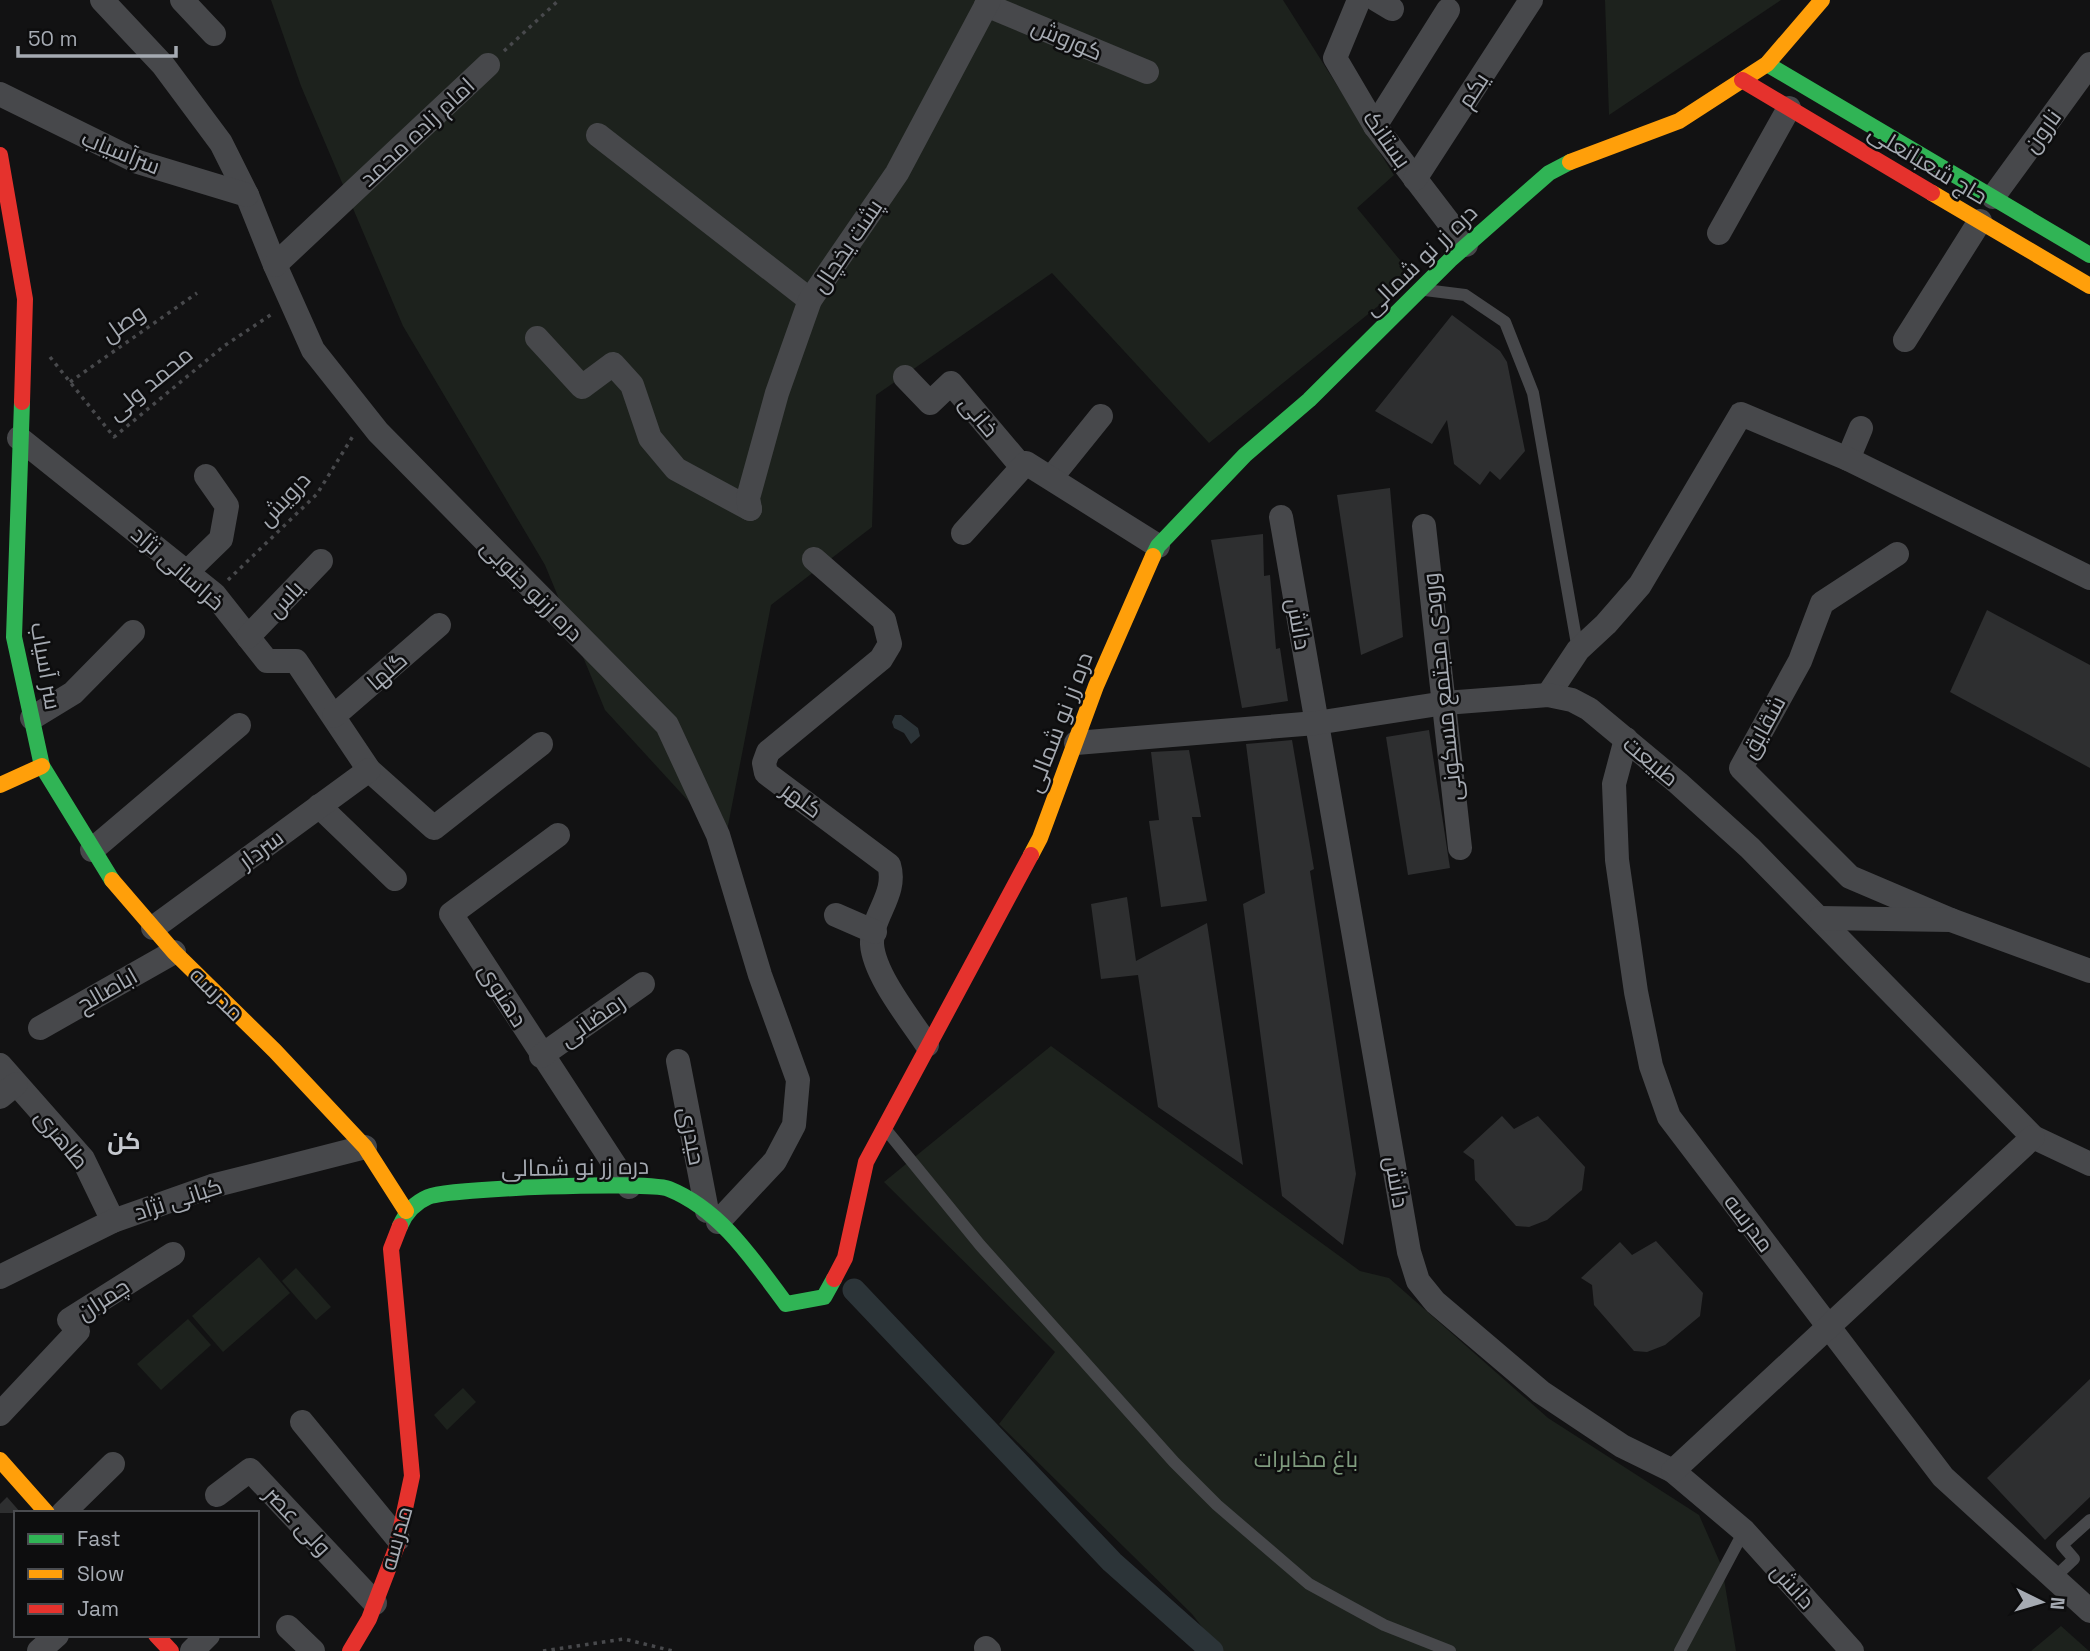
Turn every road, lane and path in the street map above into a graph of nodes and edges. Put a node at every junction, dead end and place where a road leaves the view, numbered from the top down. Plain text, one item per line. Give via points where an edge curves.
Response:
1 (102, 0) edge
2 (182, 0) edge
3 (559, 0) edge
4 (1359, 0) edge
5 (1531, 0) edge
6 (1822, 0) edge
7 (988, 2) edge
8 (1448, 10) dead end
9 (214, 34) dead end
10 (1767, 64) junction
11 (2090, 64) edge
12 (488, 65) joint
13 (1147, 72) dead end
14 (1742, 80) junction
15 (0, 94) edge
16 (1789, 108) junction
17 (1375, 126) junction
18 (598, 135) dead end
19 (0, 155) edge
20 (1415, 179) junction
21 (247, 195) junction
22 (1993, 197) junction
23 (1980, 221) junction
24 (1719, 233) dead end
25 (1466, 245) junction
26 (2090, 255) edge
27 (275, 265) junction
28 (2090, 286) edge
29 (1420, 290) junction
30 (197, 293) dead end
31 (810, 300) junction
32 (290, 302) junction
33 (537, 338) dead end
34 (1905, 340) dead end
35 (47, 354) dead end
36 (905, 377) dead end
37 (70, 382) junction
38 (365, 416) junction
39 (1101, 416) dead end
40 (1861, 428) dead end
41 (19, 438) junction
42 (1848, 458) junction
43 (1022, 467) junction
44 (206, 475) dead end
45 (1051, 478) junction
46 (1281, 516) dead end
47 (1424, 526) dead end
48 (963, 533) dead end
49 (1158, 546) junction
50 (1897, 554) dead end
51 (814, 559) dead end
52 (321, 561) dead end
53 (2087, 568) edge
54 (186, 573) junction
55 (214, 594) junction
56 (439, 625) dead end
57 (133, 632) dead end
58 (248, 637) junction
59 (1578, 650) junction
60 (1548, 695) junction
61 (1445, 703) junction
62 (334, 716) junction
63 (32, 718) junction
64 (1316, 723) junction
65 (239, 725) dead end
66 (1626, 740) junction
67 (1076, 743) junction
68 (541, 744) dead end
69 (42, 766) junction
70 (369, 770) junction
71 (0, 785) edge
72 (319, 806) junction
73 (558, 835) dead end
74 (1460, 848) dead end
75 (92, 850) junction
76 (395, 879) dead end
77 (836, 915) dead end
78 (1820, 918) junction
79 (1951, 920) junction
80 (153, 928) junction
81 (875, 932) junction
82 (174, 952) junction
83 (2090, 971) edge
84 (643, 984) dead end
85 (40, 1028) dead end
86 (927, 1045) junction
87 (541, 1056) junction
88 (678, 1060) dead end
89 (0, 1065) edge
90 (8, 1091) edge
91 (884, 1127) junction
92 (2033, 1137) junction
93 (365, 1147) junction
94 (2090, 1164) edge
95 (629, 1186) junction
96 (406, 1211) junction
97 (713, 1216) junction
98 (113, 1221) junction
99 (173, 1254) dead end
100 (0, 1277) edge
101 (1828, 1328) junction
102 (0, 1414) edge
103 (302, 1422) dead end
104 (113, 1464) dead end
105 (1673, 1471) junction
106 (5, 1476) edge
107 (217, 1495) dead end
108 (45, 1511) edge
109 (65, 1511) edge
110 (2090, 1520) edge
111 (1744, 1531) junction
112 (398, 1539) junction
113 (2053, 1578) junction
114 (375, 1603) junction
115 (2090, 1611) edge
116 (288, 1627) dead end
117 (55, 1637) edge
118 (158, 1637) edge
119 (206, 1637) edge
120 (40, 1651) edge
121 (171, 1651) edge
122 (192, 1651) edge
123 (313, 1651) edge
124 (350, 1651) edge
125 (543, 1651) edge
126 (673, 1651) edge
127 (1450, 1651) edge
128 (1680, 1651) edge
129 (1852, 1651) edge

1 - 21 street, دره زرنو جنوبی via 172,76 221,143
2 - 9 street
3 - 12 path, امام زاده محمد
4 - 17 street, بستانک via 1335,58
5 - 20 street, یکم
6 - 10 street, دره زر نو شمالی
7 - 13 street, کوروش
7 - 31 street, پشت یخچال via 897,173
8 - 17 street
10 - 14 street, دره زر نو شمالی
10 - 22 street, حاج شعبانعلی
11 - 22 street, نارون
12 - 27 street, امام زاده محمد
14 - 16 street, حاج شعبانعلی
14 - 25 street, دره زر نو شمالی via 1679,121 1584,154 1549,173
15 - 21 street, سرآسیاب via 138,162
16 - 23 street, حاج شعبانعلی
16 - 24 street
17 - 20 street, بستانک
18 - 31 street
19 - 41 street, سر آسیاب via 25,299
20 - 25 street, بستانک
21 - 27 street, دره زرنو جنوبی
22 - 26 street, حاج شعبانعلی
23 - 28 street, حاج شعبانعلی
23 - 34 street
25 - 29 street, دره زر نو شمالی
27 - 32 street, دره زرنو جنوبی
29 - 49 street, دره زر نو شمالی via 1309,400 1245,455
29 - 59 lane via 1465,295 1505,322 1533,393
30 - 37 path, وصل
31 - 33 street, پشت یخچال via 777,393 748,498 750,509 676,469 650,438 632,385 613,364 582,387
32 - 37 path, محمد ولی via 224,346 114,437
32 - 38 street, دره زرنو جنوبی via 313,350
35 - 37 path, محمد ولی
36 - 43 street, خانی via 930,403 951,383
38 - 55 path, درویش via 317,494
38 - 97 street, دره زرنو جنوبی via 667,725 718,835 760,975 798,1080 794,1125 775,1161
39 - 45 street
40 - 42 street
41 - 54 street, خراسانی نژاد
41 - 63 street, سر آسیاب via 14,637
42 - 53 street
42 - 59 street via 1741,414 1640,585
43 - 45 street, خانی via 1026,463
43 - 48 street
44 - 54 street via 227,506 221,538
45 - 49 street, خانی
46 - 64 street, دانش
47 - 61 street, ورودی مجتمع مسکونی
49 - 67 street, دره زر نو شمالی via 1127,611
50 - 79 street, شقایق via 1822,603 1800,661 1741,768 1850,877
51 - 81 street, کلهر via 884,620 890,644 881,659 768,752 764,762 766,773 889,865 890,889
52 - 58 street, یاس
54 - 55 street, خراسانی نژاد
55 - 58 street, خراسانی نژاد
56 - 62 street, گلها
57 - 63 street via 73,693
58 - 62 street, خراسانی نژاد via 267,661 296,661
59 - 60 street
60 - 61 street, طبیعت
60 - 66 street, طبیعت via 1590,709
61 - 64 street, طبیعت
61 - 74 street, ورودی مجتمع مسکونی
62 - 70 street, خراسانی نژاد
63 - 69 street, سر آسیاب
64 - 67 street, طبیعت
64 - 105 street, دانش via 1409,1252 1418,1281 1436,1303 1541,1392 1622,1446
65 - 75 street
66 - 78 street, طبیعت via 1750,848
66 - 101 street, مدرسه via 1614,784 1617,860 1651,1066 1669,1117
67 - 86 street, دره زر نو شمالی via 1040,838
68 - 70 street via 435,828
69 - 71 street
69 - 75 street, مدرسه
70 - 72 street, سردار
72 - 76 street
72 - 80 street, سردار
73 - 87 street, دهنوی via 451,914
75 - 80 street, مدرسه
77 - 81 street
78 - 79 street, شقایق
78 - 92 street, طبیعت
79 - 83 street, شقایق
80 - 82 street, مدرسه
81 - 86 street, کلهر via 872,944 880,970
82 - 85 street, اباصالح
82 - 93 street, مدرسه
84 - 87 street, رمضانی
86 - 91 street, دره زر نو شمالی
87 - 95 street, دهنوی
88 - 97 street, حیدری
89 - 90 street, طاهری
90 - 98 street, طاهری via 83,1159
91 - 97 street, دره زر نو شمالی via 866,1162 845,1258 824,1297 786,1304
91 - 127 lane via 988,1255 1217,1505 1309,1584 1384,1625
92 - 94 street, طبیعت
92 - 101 street
93 - 96 street, مدرسه
93 - 98 street, کیانی نژاد via 212,1186
95 - 96 street, دره زر نو شمالی via 572,1185 430,1196
95 - 97 street, دره زر نو شمالی via 667,1188
96 - 112 street, مدرسه via 391,1249 412,1476
98 - 100 street, کیانی نژاد
99 - 102 street, چمران via 69,1320 78,1331
101 - 105 street
101 - 113 street, مدرسه via 1943,1477
103 - 112 street
104 - 109 street
105 - 111 street, دانش
106 - 108 street
107 - 114 street, ولی عصر via 250,1470
110 - 113 lane via 2062,1545 2074,1559
111 - 128 lane
111 - 129 street, دانش
112 - 114 street, مدرسه
113 - 115 street, مدرسه
114 - 124 street, مدرسه
116 - 123 street
117 - 120 street
118 - 121 street
119 - 122 street
125 - 126 path via 624,1639

